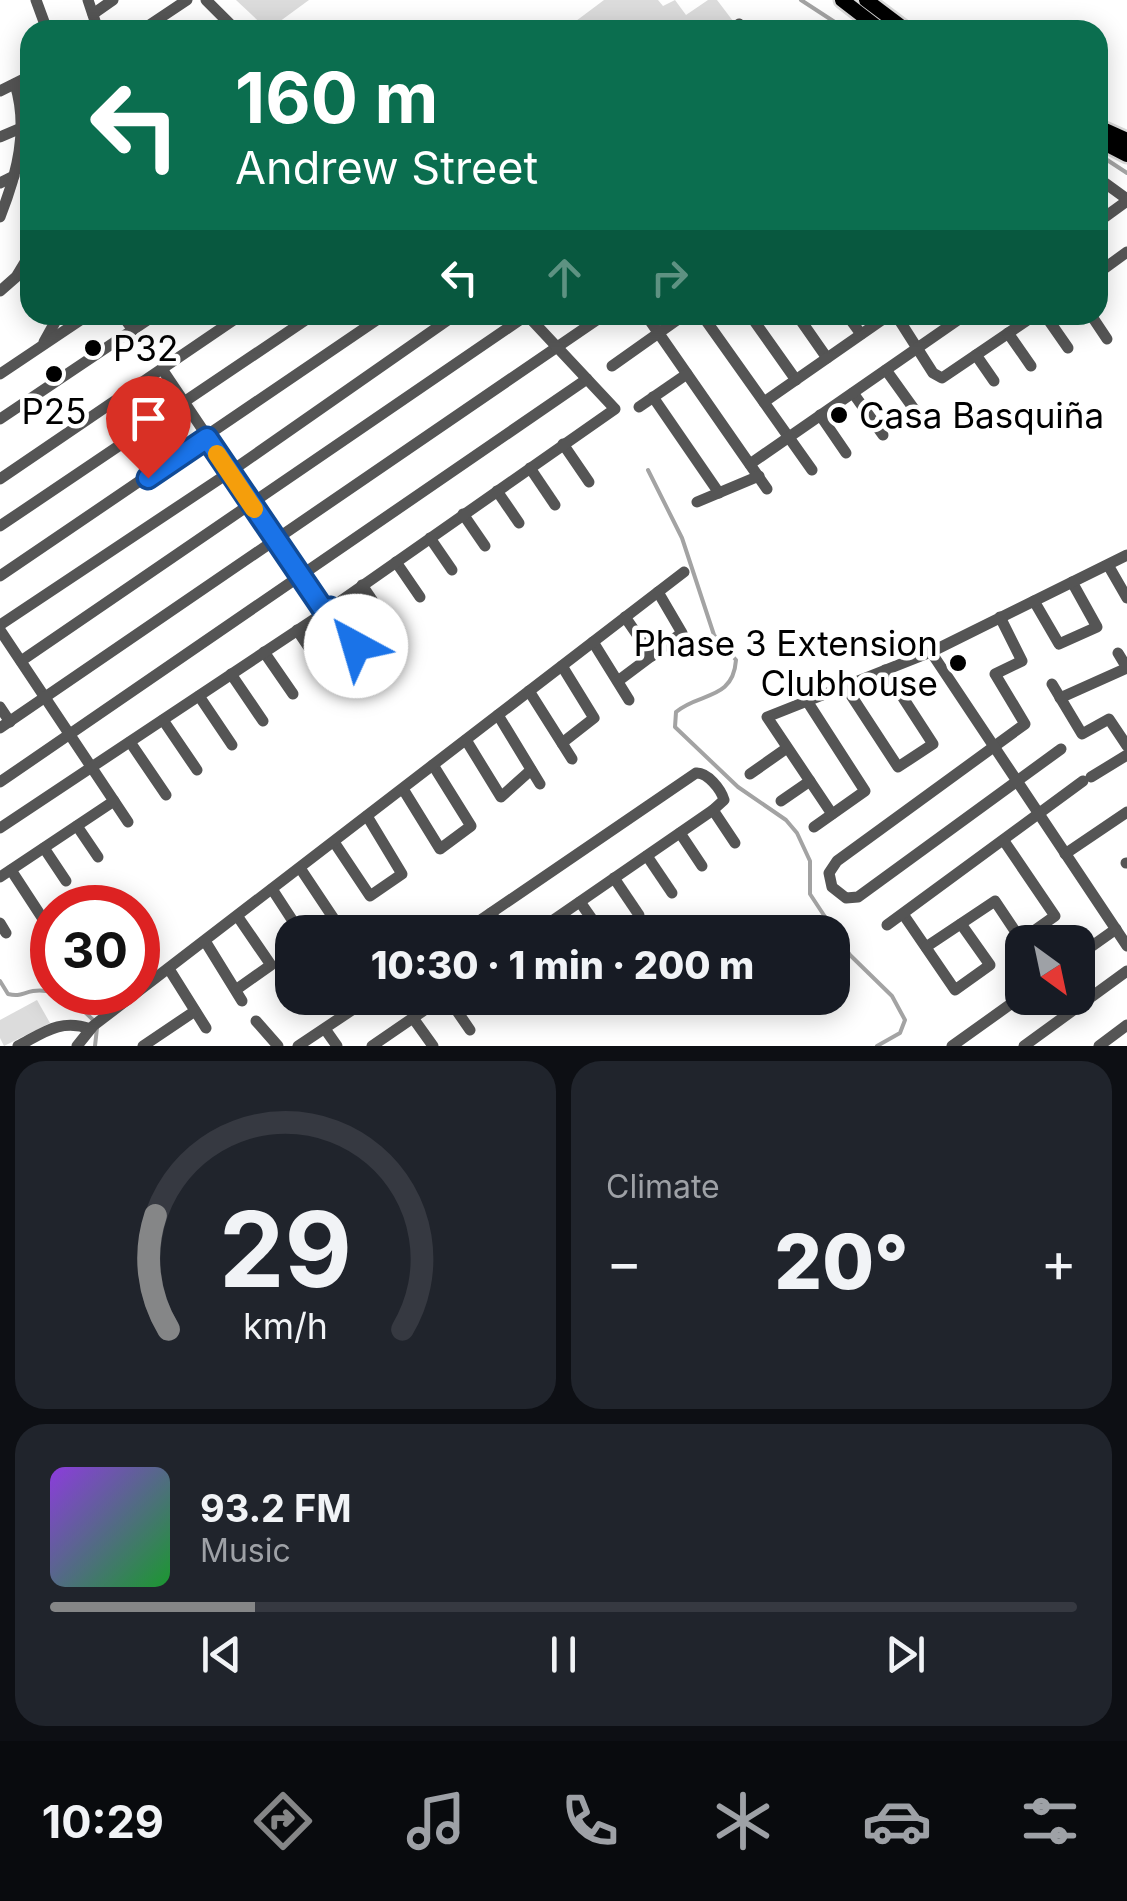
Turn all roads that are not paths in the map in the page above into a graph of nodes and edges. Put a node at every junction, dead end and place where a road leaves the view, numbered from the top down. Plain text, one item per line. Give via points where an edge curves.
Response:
1 (88, 0) edge
2 (113, 0) edge
3 (187, 0) edge
4 (206, 0) edge
5 (842, 0) edge
6 (866, 0) edge
7 (92, 14) junction
8 (94, 20) edge
9 (157, 20) edge
10 (226, 20) edge
11 (868, 20) edge
12 (893, 20) edge
13 (20, 81) edge
14 (15, 84) junction
15 (0, 91) edge
16 (20, 100) edge
17 (20, 128) joint
18 (0, 137) edge
19 (14, 176) junction
20 (0, 182) edge
21 (0, 216) edge
22 (20, 270) edge
23 (0, 291) edge
24 (54, 325) edge
25 (73, 325) edge
26 (129, 325) edge
27 (140, 325) edge
28 (227, 325) edge
29 (298, 325) edge
30 (370, 325) edge
31 (441, 325) edge
32 (513, 325) edge
33 (537, 325) edge
34 (590, 325) edge
35 (653, 325) edge
36 (670, 325) edge
37 (709, 325) edge
38 (757, 325) edge
39 (803, 325) edge
40 (854, 325) edge
41 (876, 325) edge
42 (901, 325) edge
43 (951, 325) edge
44 (1020, 325) edge
45 (1052, 325) edge
46 (1098, 325) edge
47 (133, 330) junction
48 (659, 333) junction
49 (1008, 333) junction
50 (861, 334) junction
51 (1108, 339) dead end
52 (42, 346) junction
53 (558, 347) junction
54 (918, 348) junction
55 (1068, 348) dead end
56 (976, 355) junction
57 (827, 358) junction
58 (612, 366) dead end
59 (1031, 366) dead end
60 (162, 370) junction
61 (886, 370) junction
62 (0, 374) edge
63 (687, 374) junction
64 (587, 379) junction
65 (796, 380) junction
66 (994, 381) dead end
67 (853, 393) junction
68 (654, 397) junction
69 (764, 402) junction
70 (183, 404) junction
71 (639, 407) dead end
72 (820, 416) junction
73 (919, 416) dead end
74 (0, 419) edge
75 (882, 434) dead end
76 (789, 437) junction
77 (207, 438) junction
78 (563, 444) junction
79 (846, 452) dead end
80 (750, 464) junction
81 (530, 468) junction
82 (812, 470) dead end
83 (230, 472) junction
84 (758, 476) junction
85 (0, 479) edge
86 (589, 482) dead end
87 (767, 489) dead end
88 (497, 491) junction
89 (719, 493) junction
90 (696, 502) dead end
91 (555, 504) dead end
92 (252, 505) junction
93 (463, 514) junction
94 (519, 523) dead end
95 (0, 526) edge
96 (430, 538) junction
97 (276, 541) junction
98 (485, 546) dead end
99 (1127, 555) edge
100 (396, 562) junction
101 (1108, 565) junction
102 (452, 570) dead end
103 (684, 572) dead end
104 (0, 576) edge
105 (301, 578) junction
106 (1072, 582) junction
107 (362, 586) junction
108 (658, 592) junction
109 (420, 597) dead end
110 (1127, 598) edge
111 (1034, 601) junction
112 (328, 610) junction
113 (625, 617) junction
114 (1000, 618) junction
115 (387, 622) dead end
116 (0, 627) edge
117 (297, 630) junction
118 (593, 642) junction
119 (356, 646) dead end
120 (264, 652) junction
121 (931, 652) junction
122 (1118, 654) dead end
123 (652, 656) junction
124 (20, 660) junction
125 (562, 666) junction
126 (885, 670) junction
127 (326, 673) dead end
128 (231, 674) junction
129 (618, 681) junction
130 (1052, 684) dead end
131 (845, 686) junction
132 (529, 691) junction
133 (293, 694) dead end
134 (199, 696) junction
135 (46, 698) junction
136 (1060, 698) junction
137 (630, 700) dead end
138 (807, 702) junction
139 (0, 708) edge
140 (498, 716) junction
141 (163, 720) junction
142 (262, 720) dead end
143 (5, 725) edge
144 (70, 734) junction
145 (466, 740) junction
146 (130, 742) junction
147 (562, 743) junction
148 (232, 745) dead end
149 (994, 746) junction
150 (1127, 746) edge
151 (787, 748) junction
152 (1060, 750) dead end
153 (1127, 755) edge
154 (572, 759) dead end
155 (433, 765) junction
156 (92, 768) junction
157 (197, 770) dead end
158 (531, 770) junction
159 (750, 774) dead end
160 (810, 781) junction
161 (0, 782) edge
162 (1018, 782) junction
163 (540, 784) dead end
164 (403, 789) junction
165 (166, 794) dead end
166 (114, 801) junction
167 (782, 801) dead end
168 (713, 810) junction
169 (832, 814) junction
170 (1126, 814) edge
171 (1040, 815) junction
172 (367, 816) junction
173 (128, 822) dead end
174 (77, 826) junction
175 (814, 827) dead end
176 (0, 828) edge
177 (680, 833) junction
178 (1004, 841) junction
179 (334, 842) junction
180 (735, 843) dead end
181 (44, 848) junction
182 (1065, 854) junction
183 (647, 856) junction
184 (98, 857) dead end
185 (702, 866) dead end
186 (300, 868) junction
187 (6, 874) edge
188 (614, 878) junction
189 (66, 881) dead end
190 (272, 889) junction
191 (672, 893) dead end
192 (580, 902) junction
193 (30, 903) edge
194 (491, 913) joint
195 (638, 914) dead end
196 (903, 914) junction
197 (289, 915) edge
198 (331, 915) edge
199 (488, 915) edge
200 (563, 915) edge
201 (589, 915) edge
202 (238, 917) junction
203 (961, 924) junction
204 (887, 925) dead end
205 (1116, 928) junction
206 (205, 941) junction
207 (1095, 943) edge
208 (1127, 946) edge
209 (926, 947) junction
210 (169, 969) junction
211 (1127, 971) edge
212 (1005, 1008) edge
213 (196, 1011) junction
214 (345, 1015) edge
215 (418, 1015) edge
216 (458, 1015) edge
217 (413, 1018) junction
218 (256, 1021) dead end
219 (1127, 1025) edge
220 (91, 1028) junction
221 (206, 1028) dead end
222 (325, 1029) junction
223 (470, 1030) dead end
224 (379, 1044) edge
225 (18, 1046) edge
226 (78, 1046) edge
227 (143, 1046) edge
228 (278, 1046) edge
229 (298, 1046) edge
230 (337, 1046) edge
231 (433, 1046) edge
232 (952, 1046) edge
233 (1024, 1046) edge
234 (1099, 1046) edge

1 - 7 street
2 - 7 street
3 - 9 street
4 - 10 street
5 - 11 main road
6 - 12 main road
7 - 8 street
13 - 14 street
14 - 15 street
14 - 16 street
17 - 18 street
17 - 19 street
19 - 20 street
19 - 21 street
22 - 23 street
24 - 52 street
25 - 52 street
26 - 47 street
27 - 47 street
28 - 60 street
29 - 70 street
30 - 77 street
31 - 83 street
32 - 92 street
33 - 53 street
34 - 53 street
35 - 48 street
36 - 48 street
37 - 69 street
38 - 65 street
39 - 57 street
40 - 50 street
41 - 50 street
42 - 54 street
43 - 54 street
44 - 49 street
45 - 55 street
46 - 51 street
47 - 74 street
48 - 58 street
48 - 63 street
49 - 56 street
49 - 59 street
50 - 57 street
52 - 62 street
53 - 64 street
53 - 97 street
54 - 56 street via 942,378
54 - 61 street
56 - 66 street
57 - 65 street
60 - 70 street
60 - 85 street
61 - 67 street
61 - 73 street
63 - 68 street
63 - 80 street
64 - 78 street via 615,409
64 - 105 street
65 - 69 street
67 - 72 street
67 - 75 street
68 - 71 street
68 - 89 street
69 - 76 street
70 - 77 street
70 - 95 street
72 - 76 street
72 - 79 street
76 - 80 street
76 - 82 street
77 - 83 street
77 - 104 street
78 - 81 street
78 - 86 street
80 - 84 street
81 - 88 street
81 - 91 street
83 - 92 street
83 - 116 street
84 - 87 street
84 - 89 street
88 - 93 street
88 - 94 street
89 - 90 street
92 - 97 street
92 - 124 street
93 - 96 street
93 - 98 street
96 - 100 street
96 - 102 street
97 - 105 street
97 - 135 street
99 - 101 street
100 - 107 street
100 - 109 street
101 - 106 street
101 - 110 street
103 - 108 street
105 - 112 street
105 - 144 street
106 - 111 street
106 - 111 street via 1098,627 1059,644
107 - 112 street
107 - 115 street
108 - 113 street
108 - 123 street via 680,617 682,633
111 - 114 street
112 - 117 street
112 - 119 street
113 - 118 street
113 - 123 street
114 - 121 street
114 - 149 street via 1022,661 995,674 1026,724
116 - 124 street
117 - 120 street
117 - 127 street
118 - 125 street
118 - 129 street
120 - 128 street
120 - 133 street
121 - 126 street
121 - 149 street
122 - 136 street via 1127,668
123 - 129 street
124 - 135 street
125 - 132 street
125 - 147 street via 594,718
126 - 131 street
126 - 131 street via 933,744 898,767
128 - 134 street
128 - 142 street
129 - 137 street
130 - 136 street
131 - 138 street
132 - 140 street
132 - 147 street
134 - 141 street
134 - 148 street
135 - 143 street
135 - 144 street
136 - 150 street via 1082,734 1110,719
138 - 151 street via 767,717
138 - 169 street via 866,791
139 - 143 street
140 - 145 street
140 - 158 street
141 - 146 street
141 - 157 street
144 - 156 street
144 - 161 street
145 - 155 street
145 - 158 street via 501,797
146 - 156 street
146 - 165 street
147 - 154 street
149 - 162 street
149 - 162 street via 837,861 829,873 832,887 846,898 858,897
151 - 159 street
151 - 160 street
152 - 162 street
153 - 171 street
155 - 164 street
155 - 164 street via 471,826 440,849
156 - 166 street
156 - 176 street
158 - 163 street
160 - 167 street
160 - 169 street
162 - 171 street
164 - 172 street
166 - 173 street
166 - 174 street
168 - 177 street
168 - 180 street
168 - 194 street via 724,798 696,773
169 - 175 street
170 - 182 street
171 - 178 street
171 - 182 street
172 - 179 street
172 - 179 street via 402,874 370,896
174 - 181 street
174 - 184 street
177 - 183 street
177 - 185 street
178 - 196 street
178 - 203 street via 1056,916 1021,940 994,901
179 - 186 street
181 - 187 street
181 - 189 street
182 - 205 street
183 - 188 street
183 - 191 street
186 - 190 street
186 - 198 street
187 - 193 street
188 - 192 street
188 - 195 street
190 - 197 street
190 - 202 street
192 - 200 street
192 - 201 street
194 - 199 street
196 - 204 street
196 - 209 street
202 - 206 street
202 - 206 street via 271,965 240,995
203 - 209 street
203 - 209 street via 990,966 955,990
205 - 207 street
205 - 208 street
206 - 210 street
210 - 213 street
210 - 220 street
211 - 233 street
212 - 232 street
213 - 221 street
213 - 227 street
214 - 222 street
215 - 217 street
216 - 223 street
217 - 224 street
217 - 231 street
218 - 228 street
219 - 234 street
220 - 225 street via 60,1024
220 - 226 street
222 - 229 street
222 - 230 street

